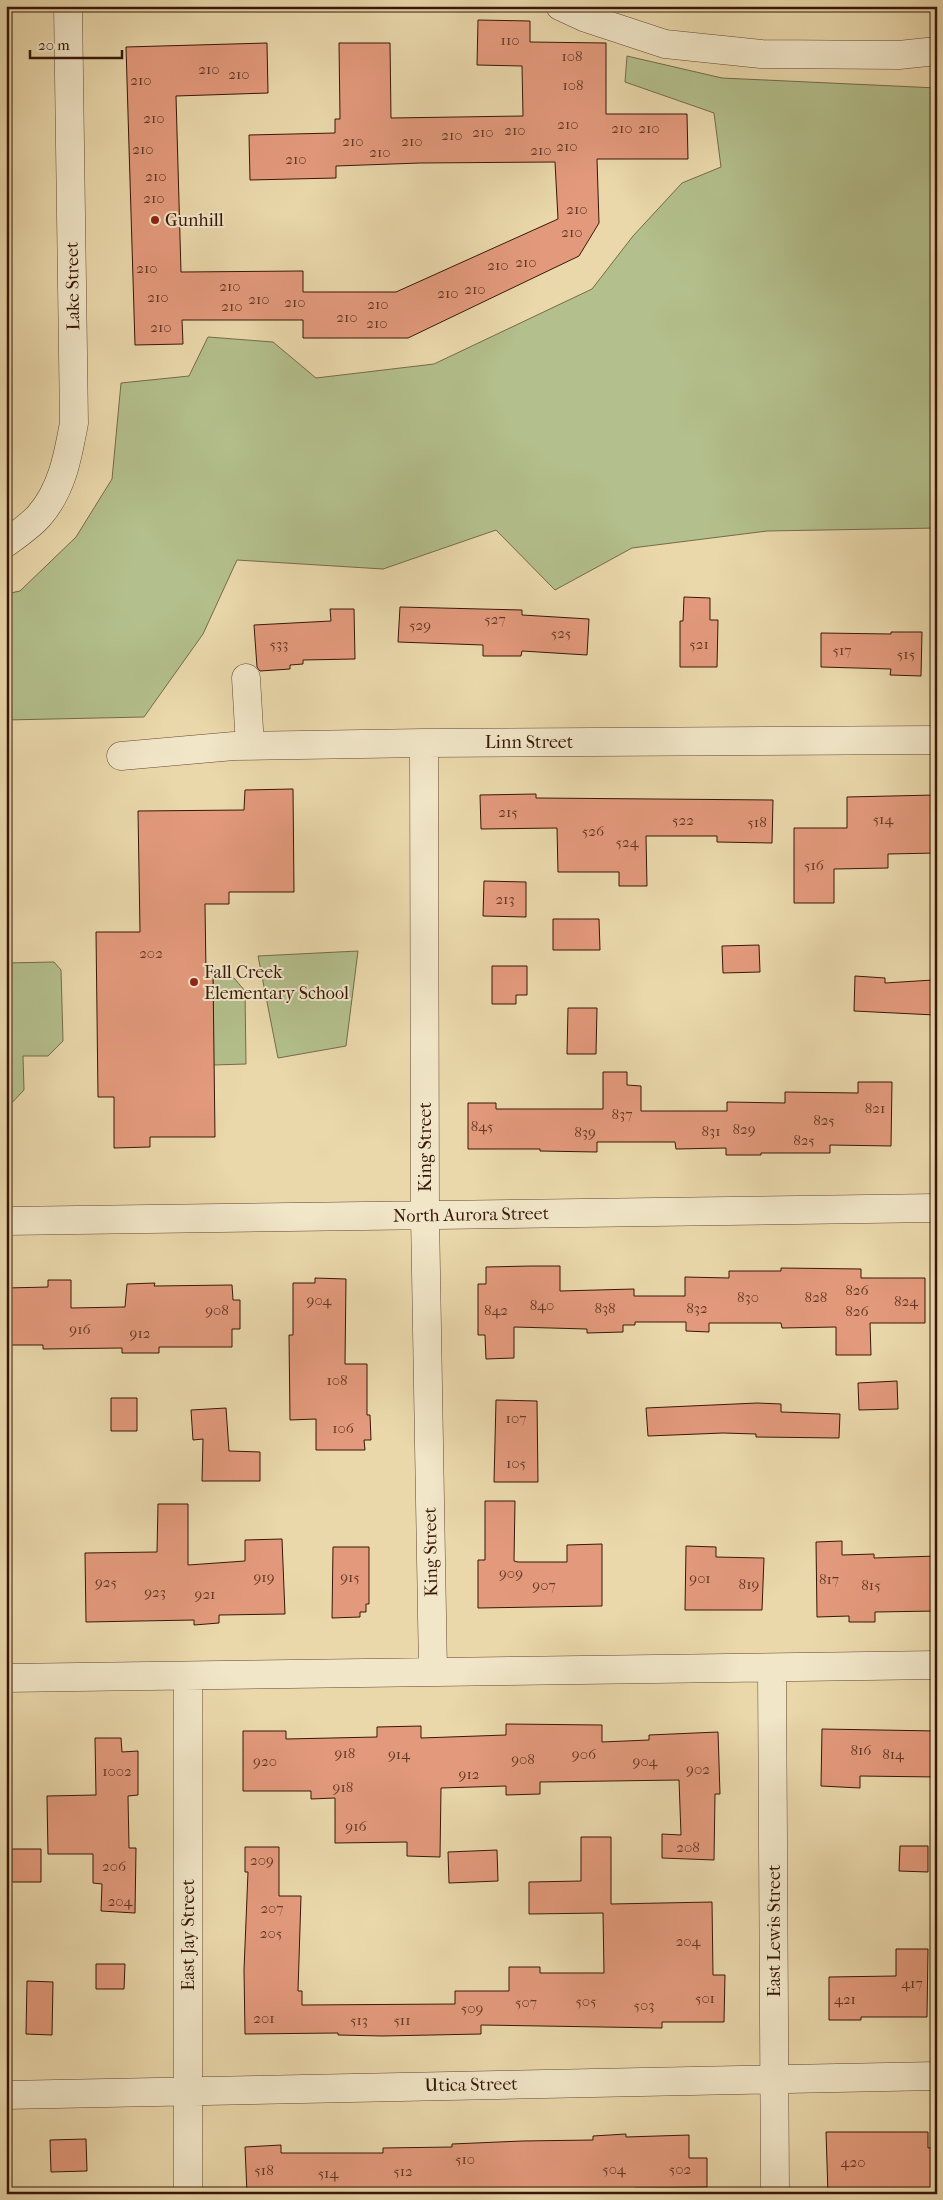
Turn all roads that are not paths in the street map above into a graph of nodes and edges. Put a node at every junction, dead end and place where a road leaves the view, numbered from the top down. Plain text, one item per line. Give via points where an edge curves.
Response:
1 (68, 6) edge
2 (560, 6) edge
3 (937, 51) edge
4 (6, 544) edge
5 (246, 678) dead end
6 (937, 740) edge
7 (424, 743) junction
8 (250, 746) junction
9 (121, 756) dead end
10 (937, 1208) edge
11 (424, 1215) junction
12 (6, 1221) edge
13 (937, 1665) edge
14 (772, 1668) junction
15 (433, 1672) junction
16 (188, 1676) junction
17 (6, 1678) edge
18 (937, 2076) edge
19 (774, 2079) junction
20 (188, 2091) junction
21 (6, 2095) edge
22 (188, 2194) edge
23 (775, 2194) edge

1 - 4 street, Lake Street via 74,423 56,491 39,516
2 - 3 street via 665,44 761,54 899,55
5 - 8 street
6 - 7 street, Linn Street
7 - 8 street, Linn Street
7 - 11 street, King Street
8 - 9 street, Linn Street
10 - 11 street, North Aurora Street
11 - 12 street, North Aurora Street
11 - 15 street, King Street
13 - 14 street
14 - 15 street
14 - 19 street, East Lewis Street
15 - 16 street
16 - 17 street
16 - 20 street, East Jay Street
18 - 19 street, Utica Street
19 - 20 street, Utica Street
19 - 23 street, East Lewis Street
20 - 21 street, Utica Street
20 - 22 street, East Jay Street

